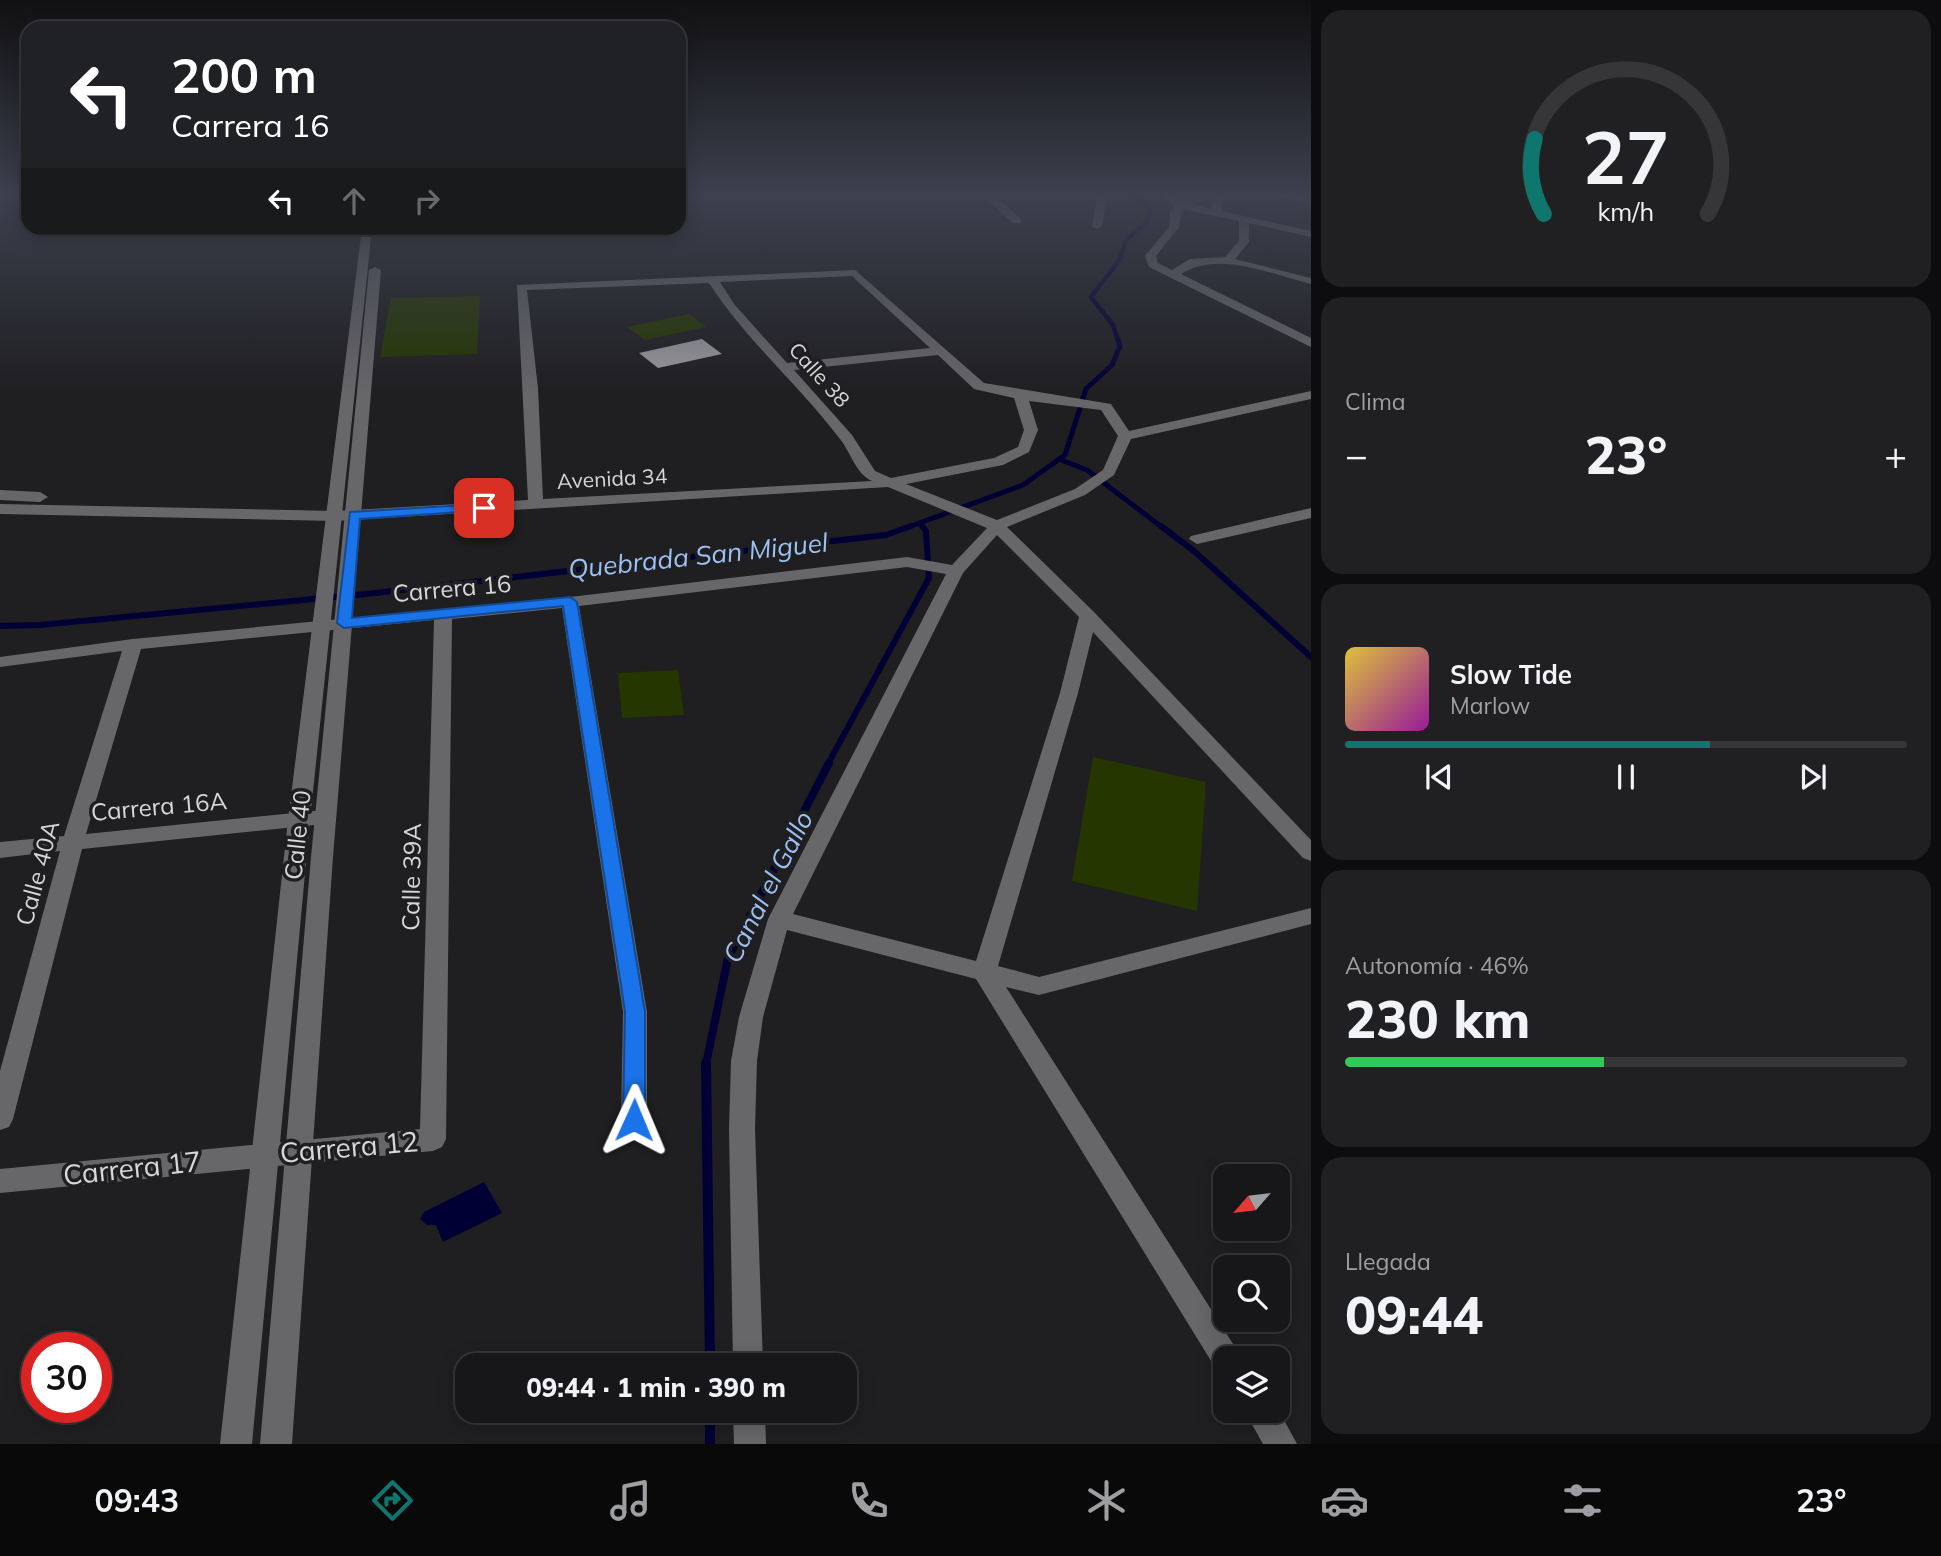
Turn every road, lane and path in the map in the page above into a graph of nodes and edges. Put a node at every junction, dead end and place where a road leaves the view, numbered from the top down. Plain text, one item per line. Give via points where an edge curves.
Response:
1 (369, 260) edge
2 (370, 260) edge
3 (1151, 260) edge
4 (1215, 260) edge
5 (1230, 260) edge
6 (369, 265) junction
7 (1174, 274) junction
8 (712, 279) junction
9 (367, 281) junction
10 (1311, 281) edge
11 (369, 340) junction
12 (354, 341) junction
13 (1311, 343) edge
14 (939, 351) junction
15 (784, 368) junction
16 (1020, 395) junction
17 (1311, 395) edge
18 (364, 397) junction
19 (347, 398) junction
20 (362, 414) junction
21 (345, 415) junction
22 (1125, 436) junction
23 (869, 474) junction
24 (897, 484) junction
25 (0, 495) edge
26 (537, 499) junction
27 (0, 509) edge
28 (354, 509) junction
29 (336, 510) junction
30 (1311, 513) edge
31 (992, 524) junction
32 (1197, 539) dead end
33 (947, 569) junction
34 (570, 602) junction
35 (443, 615) junction
36 (1088, 616) junction
37 (334, 619) junction
38 (133, 644) junction
39 (0, 662) edge
40 (312, 819) junction
41 (73, 842) junction
42 (0, 850) edge
43 (1311, 853) edge
44 (1311, 916) edge
45 (779, 919) junction
46 (984, 972) junction
47 (0, 1119) edge
48 (634, 1120) dead end
49 (433, 1139) joint
50 (297, 1153) junction
51 (265, 1155) junction
52 (0, 1181) edge
53 (1219, 1346) edge
54 (748, 1353) edge
55 (749, 1423) edge
56 (1268, 1423) edge
57 (236, 1444) edge
58 (276, 1444) edge
59 (750, 1444) edge
60 (1281, 1444) edge

1 - 6 street, Calle 40
2 - 6 street, Calle 40
3 - 7 street
4 - 7 street via 1194,261
5 - 10 street
6 - 9 street, Calle 40
7 - 13 street
8 - 14 street via 855,273
8 - 15 street, Calle 38
8 - 26 street via 521,287
9 - 11 street, Calle 40
9 - 12 street, Calle 40
11 - 12 street
11 - 18 street, Calle 40
12 - 19 street, Calle 40
14 - 15 street
14 - 16 street via 979,386
15 - 23 street, Calle 38 via 847,438
16 - 22 street via 1106,407
16 - 24 street, Avenida 34 via 1031,430 1024,449 998,462
17 - 22 street
18 - 19 street
18 - 20 street, Calle 40
19 - 21 street, Calle 40
20 - 21 street
20 - 28 street, Calle 40
21 - 29 street, Calle 40
22 - 31 street via 1107,473 1084,490
23 - 24 street
23 - 26 street, Avenida 34
24 - 26 street, Avenida 34
24 - 31 street
25 - 29 street
26 - 28 street, Avenida 34
27 - 29 street
28 - 29 street, Avenida 34
28 - 37 street, Calle 40 via 348,576
29 - 37 street, Calle 40 via 328,578
30 - 32 street
31 - 33 street
31 - 36 street
33 - 34 street, Carrera 16 via 908,562
33 - 45 street
34 - 35 street, Carrera 16
34 - 48 street via 635,1012
35 - 37 street, Carrera 16
35 - 49 street, Calle 39A
36 - 43 street
36 - 46 street
37 - 38 street, Carrera 16
37 - 40 street, Calle 40
38 - 39 street, Carrera 16
38 - 41 street, Calle 40A
40 - 41 street, Carrera 16A
40 - 50 street, Calle 40
40 - 51 street, Calle 40
41 - 42 street, Carrera 16A
41 - 47 street, Calle 40A
44 - 46 street via 1039,986
45 - 46 street
45 - 54 street via 751,1017 744,1061
46 - 53 street
49 - 50 street, Carrera 12
50 - 51 street, Carrera 12
50 - 58 street, Calle 40
51 - 52 street, Carrera 17
51 - 57 street, Calle 40
55 - 59 street
56 - 60 street

